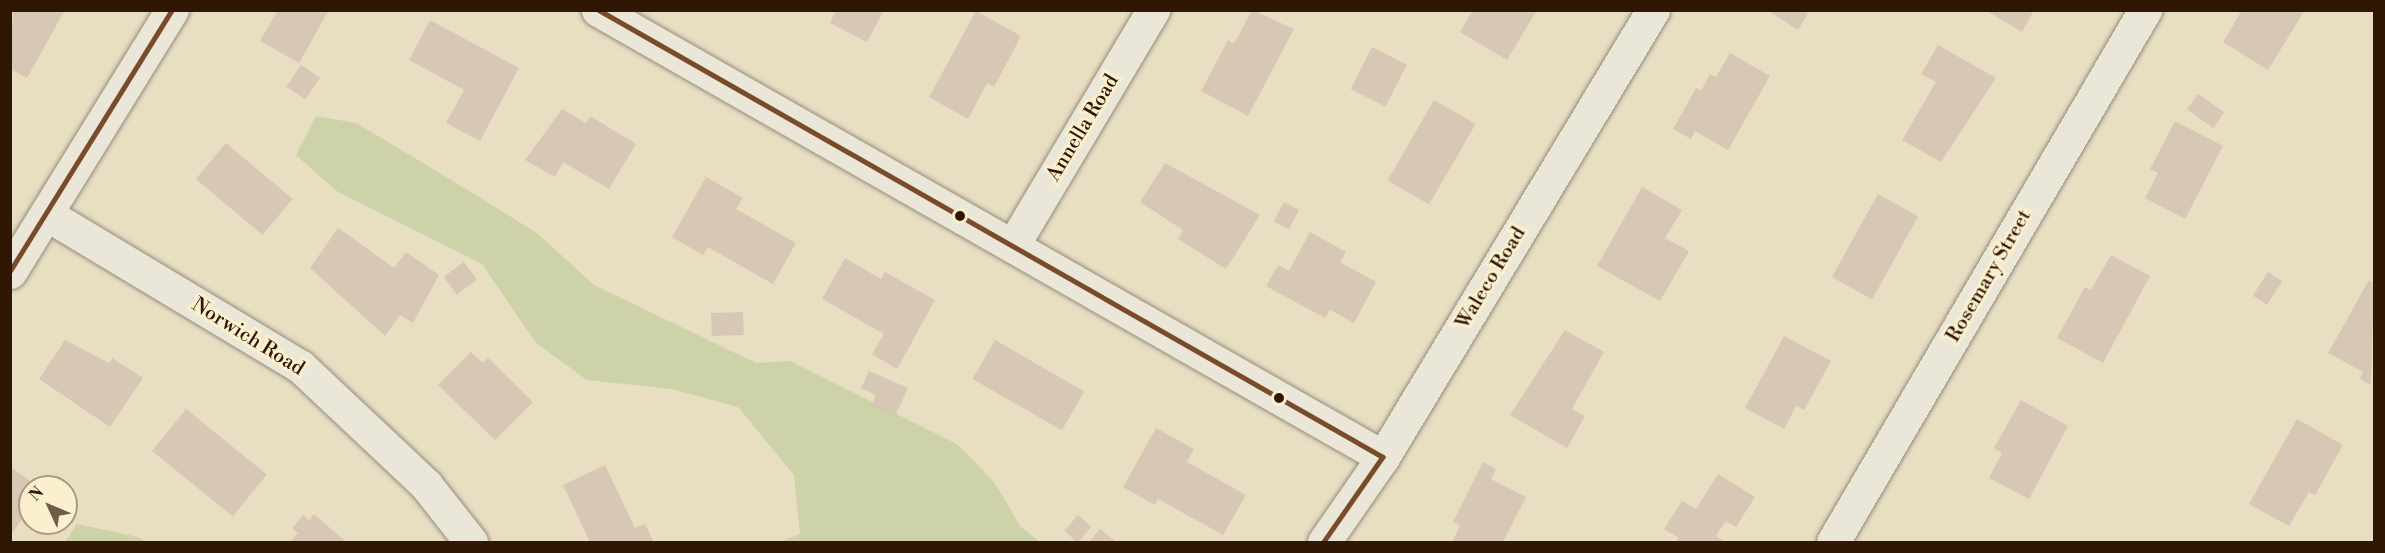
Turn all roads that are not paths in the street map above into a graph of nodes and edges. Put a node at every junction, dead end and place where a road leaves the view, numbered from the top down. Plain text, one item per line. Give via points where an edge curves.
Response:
1 (172, 10) edge
2 (598, 10) edge
3 (1153, 10) edge
4 (1653, 10) edge
5 (2145, 10) edge
6 (48, 215) junction
7 (1014, 245) junction
8 (10, 272) edge
9 (1383, 457) junction
10 (471, 543) edge
11 (1324, 543) edge
12 (1833, 543) edge

1 - 6 street
2 - 7 street
3 - 7 street, Annella Road
4 - 9 street, Waleco Road
5 - 12 street, Rosemary Street
6 - 8 street
6 - 10 street, Norwich Road via 301,367 426,485
7 - 9 street
9 - 11 street, Waleco Road

